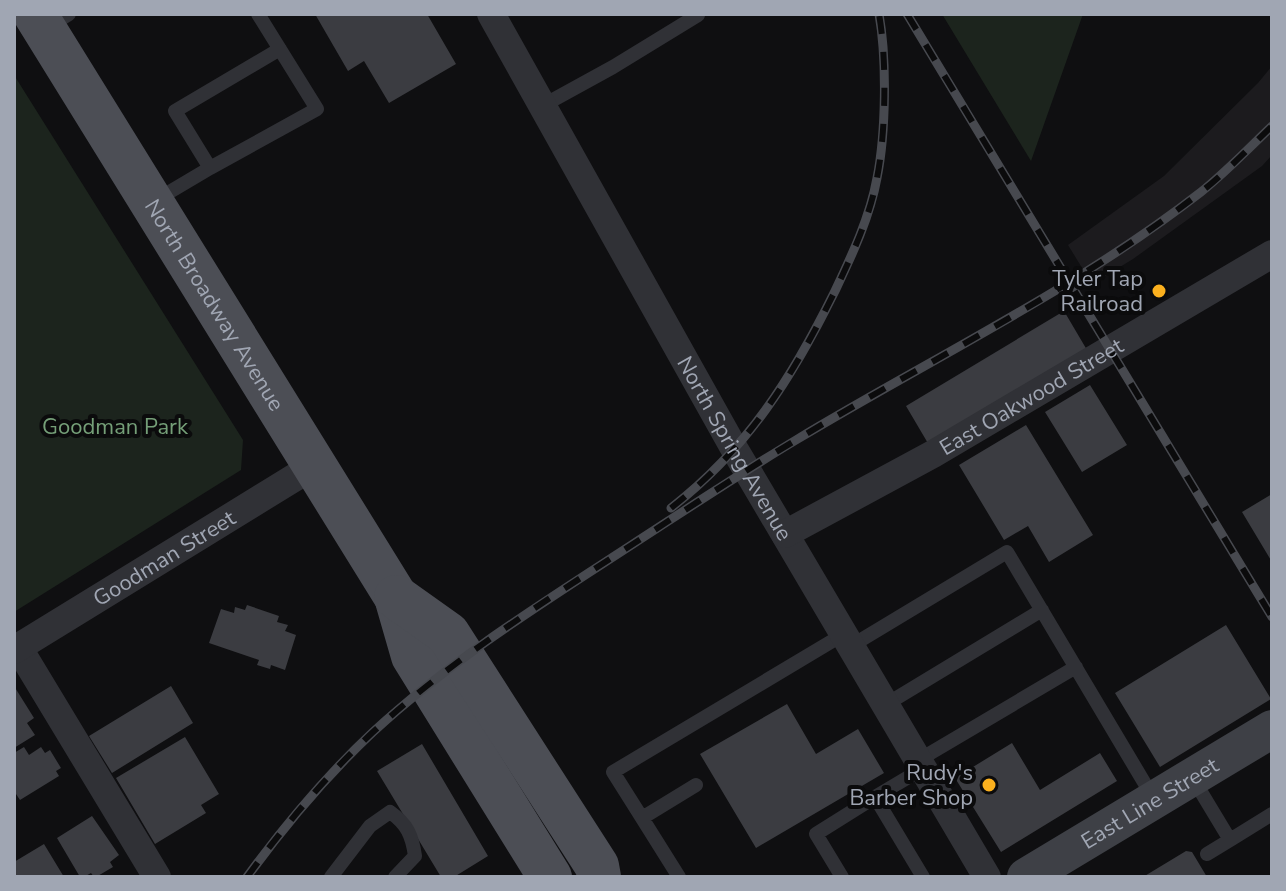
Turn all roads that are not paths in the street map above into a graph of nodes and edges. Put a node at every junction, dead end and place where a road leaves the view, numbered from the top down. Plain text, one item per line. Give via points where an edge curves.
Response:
1 (258, 14) edge
2 (491, 14) edge
3 (698, 15) edge
4 (49, 19) edge
5 (280, 49) junction
6 (542, 106) junction
7 (210, 168) junction
8 (153, 202) junction
9 (1272, 254) edge
10 (315, 465) junction
11 (785, 534) junction
12 (396, 597) junction
13 (1042, 610) junction
14 (847, 640) junction
15 (16, 648) edge
16 (1076, 667) junction
17 (885, 705) junction
18 (1272, 729) edge
19 (920, 765) junction
20 (1192, 777) junction
21 (696, 785) dead end
22 (875, 797) junction
23 (1154, 799) junction
24 (1272, 814) edge
25 (642, 818) junction
26 (1230, 840) junction
27 (1207, 854) dead end
28 (157, 877) edge
29 (331, 877) edge
30 (395, 877) edge
31 (550, 877) edge
32 (599, 877) edge
33 (679, 877) edge
34 (842, 877) edge
35 (923, 877) edge
36 (987, 877) edge
37 (1026, 877) edge

1 - 5 lane
2 - 6 street, North Spring Avenue
3 - 6 lane
4 - 8 main road, North Broadway Avenue
5 - 7 lane via 175,111
5 - 7 lane via 317,109
6 - 11 street, North Spring Avenue
7 - 8 lane
8 - 10 main road, North Broadway Avenue
9 - 11 street, East Oakwood Street via 933,454
10 - 12 main road, North Broadway Avenue
10 - 15 street, Goodman Street
11 - 14 street, North Spring Avenue
12 - 31 main road, North Broadway Avenue via 413,656
12 - 32 main road, North Broadway Avenue via 448,634 597,866
13 - 14 lane via 1007,552
13 - 16 lane
13 - 17 lane
14 - 17 street, North Spring Avenue
14 - 25 lane via 613,772
15 - 28 street
16 - 19 lane
16 - 23 lane
17 - 19 street, North Spring Avenue
18 - 20 street, East Line Street
19 - 22 lane
19 - 36 street, North Spring Avenue
20 - 23 street, East Line Street
20 - 26 lane
21 - 25 lane
22 - 34 lane via 816,834
22 - 35 lane
23 - 37 street, East Line Street
24 - 26 lane
25 - 33 lane
26 - 27 lane
29 - 30 lane via 370,826 390,812 413,840 415,856

